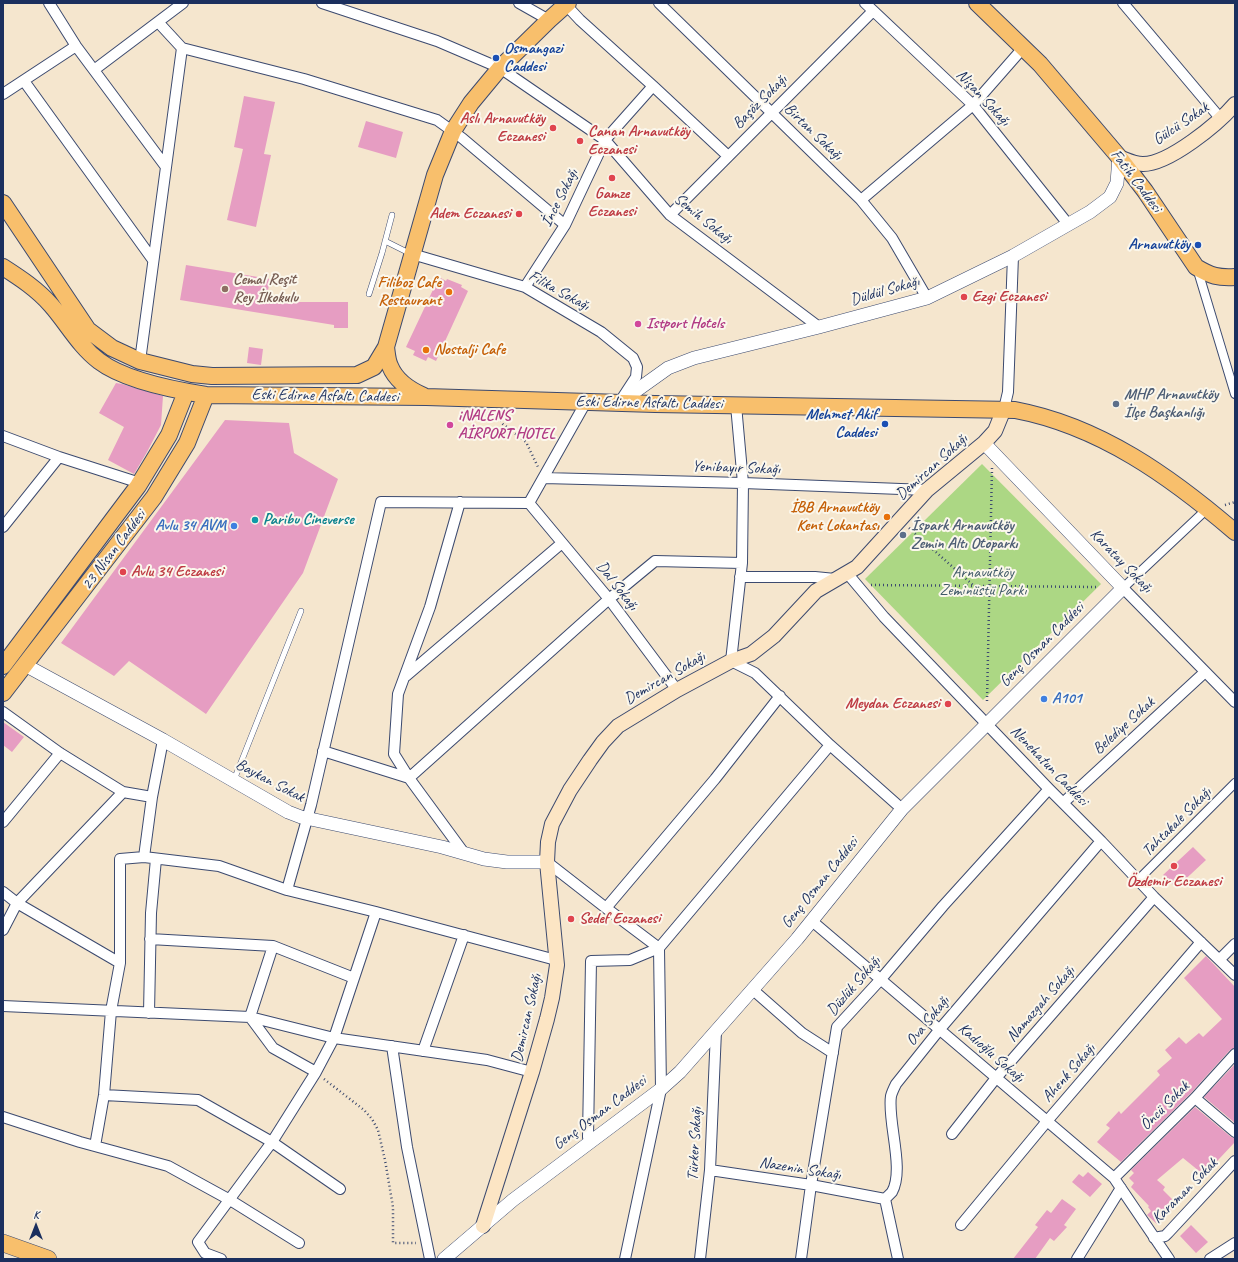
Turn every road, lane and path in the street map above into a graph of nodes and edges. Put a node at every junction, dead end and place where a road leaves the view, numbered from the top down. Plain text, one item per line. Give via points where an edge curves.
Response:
1 (50, 3) edge
2 (183, 3) edge
3 (322, 3) edge
4 (519, 3) edge
5 (659, 3) edge
6 (865, 3) edge
7 (977, 3) edge
8 (1123, 3) edge
9 (567, 4) edge
10 (873, 11) junction
11 (548, 20) junction
12 (158, 22) junction
13 (76, 46) junction
14 (182, 48) junction
15 (1023, 48) junction
16 (500, 68) junction
17 (94, 70) junction
18 (24, 81) junction
19 (653, 86) junction
20 (3, 94) edge
21 (973, 105) junction
22 (1230, 110) edge
23 (771, 112) junction
24 (453, 131) junction
25 (605, 140) junction
26 (728, 156) junction
27 (1119, 157) junction
28 (166, 167) junction
29 (861, 200) junction
30 (3, 203) edge
31 (392, 215) dead end
32 (670, 215) junction
33 (1068, 224) junction
34 (565, 225) junction
35 (385, 241) junction
36 (412, 254) junction
37 (1013, 256) junction
38 (153, 260) junction
39 (3, 267) edge
40 (1196, 267) junction
41 (1235, 277) edge
42 (525, 287) junction
43 (369, 294) dead end
44 (927, 298) junction
45 (819, 327) junction
46 (386, 347) junction
47 (140, 361) junction
48 (186, 392) junction
49 (1235, 394) edge
50 (206, 395) junction
51 (426, 397) junction
52 (490, 399) junction
53 (586, 402) junction
54 (619, 403) junction
55 (736, 406) junction
56 (1004, 409) junction
57 (3, 436) edge
58 (988, 448) junction
59 (58, 457) junction
60 (543, 478) junction
61 (140, 483) junction
62 (743, 483) junction
63 (927, 490) junction
64 (460, 502) junction
65 (529, 503) junction
66 (1207, 510) junction
67 (900, 520) junction
68 (3, 527) edge
69 (1235, 532) edge
70 (562, 543) junction
71 (742, 563) junction
72 (841, 576) junction
73 (740, 577) junction
74 (856, 584) junction
75 (974, 586) junction
76 (990, 586) junction
77 (1098, 587) dead end
78 (1123, 588) junction
79 (609, 599) junction
80 (301, 611) dead end
81 (5, 660) edge
82 (731, 661) junction
83 (25, 665) junction
84 (1205, 672) junction
85 (404, 678) junction
86 (677, 690) junction
87 (3, 693) edge
88 (780, 696) junction
89 (987, 701) dead end
90 (1235, 702) edge
91 (3, 712) edge
92 (987, 724) junction
93 (163, 740) junction
94 (830, 745) junction
95 (323, 751) junction
96 (60, 753) junction
97 (409, 778) junction
98 (234, 781) junction
99 (1235, 783) edge
100 (1049, 789) junction
101 (123, 792) junction
102 (152, 797) junction
103 (1062, 803) junction
104 (902, 809) junction
105 (307, 818) junction
106 (3, 822) edge
107 (1101, 841) junction
108 (464, 853) junction
109 (144, 858) junction
110 (156, 859) junction
111 (547, 862) junction
112 (1138, 880) junction
113 (287, 890) junction
114 (3, 892) edge
115 (1154, 897) junction
116 (17, 903) junction
117 (606, 908) junction
118 (376, 912) junction
119 (812, 921) junction
120 (3, 930) edge
121 (464, 936) junction
122 (150, 939) junction
123 (1201, 942) junction
124 (1235, 944) edge
125 (273, 946) junction
126 (659, 948) junction
127 (1220, 959) junction
128 (556, 960) junction
129 (120, 963) junction
130 (1235, 975) edge
131 (354, 978) junction
132 (881, 979) junction
133 (752, 989) junction
134 (3, 1006) edge
135 (111, 1011) junction
136 (149, 1013) junction
137 (250, 1017) junction
138 (940, 1029) junction
139 (716, 1031) junction
140 (334, 1038) junction
141 (392, 1046) junction
142 (423, 1051) junction
143 (833, 1053) junction
144 (1235, 1054) edge
145 (316, 1072) junction
146 (532, 1072) junction
147 (996, 1078) junction
148 (661, 1089) junction
149 (104, 1095) junction
150 (1194, 1098) junction
151 (3, 1117) edge
152 (1048, 1120) junction
153 (1235, 1132) edge
154 (952, 1134) dead end
155 (272, 1142) junction
156 (590, 1142) junction
157 (95, 1146) junction
158 (1235, 1161) edge
159 (710, 1170) junction
160 (1114, 1178) junction
161 (811, 1185) junction
162 (1121, 1188) junction
163 (340, 1189) dead end
164 (886, 1199) junction
165 (230, 1200) junction
166 (961, 1225) dead end
167 (483, 1226) junction
168 (1154, 1238) junction
169 (3, 1243) edge
170 (299, 1243) dead end
171 (426, 1243) junction
172 (1235, 1243) edge
173 (48, 1259) edge
174 (221, 1259) edge
175 (430, 1259) edge
176 (444, 1259) edge
177 (625, 1259) edge
178 (700, 1259) edge
179 (801, 1259) edge
180 (898, 1259) edge
181 (1077, 1259) edge
182 (1169, 1259) edge
183 (1210, 1259) edge

1 - 13 street
2 - 12 street
3 - 16 street, Semih Sokağı via 437,41
4 - 11 street
5 - 23 street, Birtan Sokağı
6 - 10 street, Nişan Sokağı
7 - 15 main road, Fatih Caddesi
8 - 22 street
9 - 11 main road
9 - 19 street via 580,20
10 - 21 street, Nişan Sokağı
10 - 23 street, Başöz Sokağı
11 - 16 main road
12 - 14 street
12 - 17 street
13 - 17 street
13 - 18 street
14 - 24 street via 363,97 437,120
14 - 28 street
15 - 21 street
15 - 27 main road, Fatih Caddesi via 1040,64
16 - 24 main road via 471,103
16 - 25 street, Semih Sokağı
17 - 28 street
18 - 20 street
18 - 38 street
19 - 25 street, İnce Sokağı
19 - 26 street
21 - 29 street
21 - 33 street, Nişan Sokağı
22 - 27 main road, Gülcü Sokak via 1205,132 1171,155 1144,164 1135,164
23 - 26 street, Başöz Sokağı
23 - 29 street, Birtan Sokağı
24 - 34 street
24 - 36 main road via 435,175
25 - 32 street, Semih Sokağı
25 - 34 street, İnce Sokağı
26 - 32 street, Başöz Sokağı
27 - 33 street, Düldül Sokağı via 1117,183 1110,197
27 - 40 main road, Fatih Caddesi via 1146,191
28 - 38 street
29 - 44 street, Birtan Sokağı via 892,238
30 - 47 main road, Eski Edirne Asfaltı Caddesi via 88,330 112,348
31 - 35 lane
32 - 45 street, Semih Sokağı
33 - 37 street, Düldül Sokağı
34 - 42 street, İnce Sokağı
35 - 36 lane
35 - 43 lane
36 - 42 street, Filika Sokağı
36 - 46 main road
37 - 44 street, Düldül Sokağı
37 - 56 street, Demircan Sokağı via 1008,392
38 - 47 street
39 - 48 main road, Eski Edirne Asfaltı Caddesi via 30,284 98,360 116,372
40 - 41 main road via 1221,278
40 - 49 street, Fatih Caddesi
42 - 54 street, Filika Sokağı via 601,332 633,358 637,367 636,377
44 - 45 street, Düldül Sokağı
45 - 54 street, Düldül Sokağı via 687,360 668,368
46 - 47 main road, Eski Edirne Asfaltı Caddesi via 374,367 357,375 212,376 192,374
46 - 51 main road via 389,366 398,380 410,390
48 - 50 main road, Eski Edirne Asfaltı Caddesi
48 - 61 main road, 23 Nisan Caddesi via 169,435
50 - 51 main road, Eski Edirne Asfaltı Caddesi
50 - 83 main road, 23 Nisan Caddesi via 187,443 154,497
51 - 52 main road, Eski Edirne Asfaltı Caddesi
52 - 53 main road, Eski Edirne Asfaltı Caddesi
52 - 60 path via 503,424 526,442
53 - 54 main road, Eski Edirne Asfaltı Caddesi
53 - 60 street
54 - 55 main road, Eski Edirne Asfaltı Caddesi
55 - 56 main road, Eski Edirne Asfaltı Caddesi
55 - 62 street
56 - 58 main road, Demircan Sokağı
56 - 66 main road, Eski Edirne Asfaltı Caddesi via 1030,413 1071,426 1113,445 1144,462
57 - 59 street
58 - 63 main road, Demircan Sokağı
58 - 76 path
58 - 78 street, Karatay Sokağı
59 - 61 street
59 - 68 street
60 - 62 street, Yenibayır Sokağı
60 - 65 street
61 - 81 main road, 23 Nisan Caddesi
62 - 63 street, Yenibayır Sokağı
62 - 71 street
63 - 67 main road, Demircan Sokağı
64 - 65 street
64 - 85 street via 430,607
64 - 95 street via 381,502
65 - 70 street, Dal Sokağı
66 - 69 main road, Eski Edirne Asfaltı Caddesi
66 - 78 street, Genç Osman Caddesi
67 - 72 main road, Demircan Sokağı via 857,567
67 - 75 path
70 - 79 street, Dal Sokağı
70 - 85 street
71 - 73 street
71 - 79 street via 655,561
72 - 73 street
72 - 74 street, Nenehatun Caddesi
72 - 82 main road, Demircan Sokağı via 816,591 762,646 751,654
73 - 82 street
74 - 75 path
74 - 92 street, Nenehatun Caddesi via 884,617
75 - 76 path
76 - 77 path
76 - 89 path
78 - 84 street, Karatay Sokağı
78 - 92 street, Genç Osman Caddesi
79 - 86 street, Dal Sokağı
79 - 97 street
80 - 98 lane
81 - 83 main road
82 - 86 main road, Demircan Sokağı
82 - 88 street via 755,673
83 - 87 main road, 23 Nisan Caddesi
83 - 93 street, Baykan Sokak
84 - 90 street, Karatay Sokağı
84 - 103 street, Belediye Sokak
85 - 97 street via 398,694 394,754
86 - 111 main road, Demircan Sokağı via 618,726 603,742 570,790 552,824
88 - 94 street
88 - 117 street via 715,779
91 - 96 street
92 - 100 street, Nenehatun Caddesi
92 - 104 street, Genç Osman Caddesi
93 - 98 street, Baykan Sokak
93 - 102 street
94 - 104 street
94 - 126 street
95 - 97 street
95 - 105 street
96 - 101 street
96 - 106 street
97 - 108 street
98 - 105 street, Baykan Sokak via 288,812
99 - 112 street, Tahtakale Sokağı
100 - 103 street, Nenehatun Caddesi
100 - 132 street, Düzlük Sokağı
101 - 102 street
101 - 116 street
102 - 109 street
103 - 107 street, Nenehatun Caddesi
104 - 119 street, Genç Osman Caddesi
105 - 108 street, Baykan Sokak
105 - 113 street
107 - 112 street, Nenehatun Caddesi
107 - 138 street, Ova Sokağı
108 - 111 street, Baykan Sokak via 507,862
109 - 110 street
109 - 129 street via 120,859
110 - 113 street via 219,866
110 - 122 street
111 - 117 street
111 - 128 main road, Demircan Sokağı
112 - 115 street, Nenehatun Caddesi
113 - 118 street
114 - 116 street
115 - 123 street, Nenehatun Caddesi
115 - 147 street, Namazgah Sokağı
116 - 120 street
116 - 129 street
117 - 126 street
118 - 121 street
118 - 131 street
119 - 132 street, Kadıoğlu Sokağı
119 - 133 street, Genç Osman Caddesi
121 - 128 street
121 - 142 street
122 - 125 street
122 - 136 street
123 - 127 street, Nenehatun Caddesi
123 - 152 street, Ahenk Sokağı
124 - 127 street
125 - 131 street
125 - 137 street
126 - 148 street
126 - 156 street via 630,960 591,962 588,1137
127 - 130 street, Nenehatun Caddesi
128 - 146 main road, Demircan Sokağı via 556,975 547,1019
129 - 135 street
131 - 140 street
132 - 138 street, Kadıoğlu Sokağı
132 - 143 street, Düzlük Sokağı via 837,1027
133 - 139 street, Genç Osman Caddesi
133 - 143 street via 802,1033
134 - 135 street
135 - 136 street
135 - 149 street
136 - 137 street
137 - 140 street
137 - 145 street via 273,1048
138 - 147 street, Kadıoğlu Sokağı
138 - 164 street, Ova Sokağı via 896,1084 892,1094 896,1169 892,1192
139 - 148 street, Genç Osman Caddesi via 680,1072
139 - 159 street, Türker Sokağı
140 - 141 street
140 - 145 street
141 - 142 street
141 - 171 street via 407,1147
142 - 146 street via 487,1060
143 - 161 street, Düzlük Sokağı
144 - 150 street, Öncü Sokak
145 - 155 street
145 - 171 path via 364,1110 378,1130 392,1207 392,1243
146 - 167 main road, Demircan Sokağı
147 - 152 street, Kadıoğlu Sokağı
147 - 154 street, Namazgah Sokağı
148 - 156 street, Genç Osman Caddesi
148 - 177 street
149 - 155 street via 198,1100
149 - 157 street
150 - 153 street
150 - 160 street, Öncü Sokak
151 - 157 street
152 - 160 street, Kadıoğlu Sokağı
152 - 166 street, Ahenk Sokağı
155 - 163 street
155 - 165 street
156 - 167 street, Genç Osman Caddesi
157 - 165 street via 168,1166
158 - 168 street, Karaman Sokak via 1165,1236
159 - 161 street, Nazenin Sokağı
159 - 178 street, Türker Sokağı
160 - 162 street, Kadıoğlu Sokağı
161 - 164 street, Nazenin Sokağı
161 - 179 street, Düzlük Sokağı
162 - 168 street, Kadıoğlu Sokağı
162 - 181 street
164 - 180 street
165 - 170 street
165 - 174 street via 198,1242 205,1253
167 - 176 street, Genç Osman Caddesi
168 - 182 street, Kadıoğlu Sokağı
169 - 173 highway
171 - 175 street
172 - 183 street

